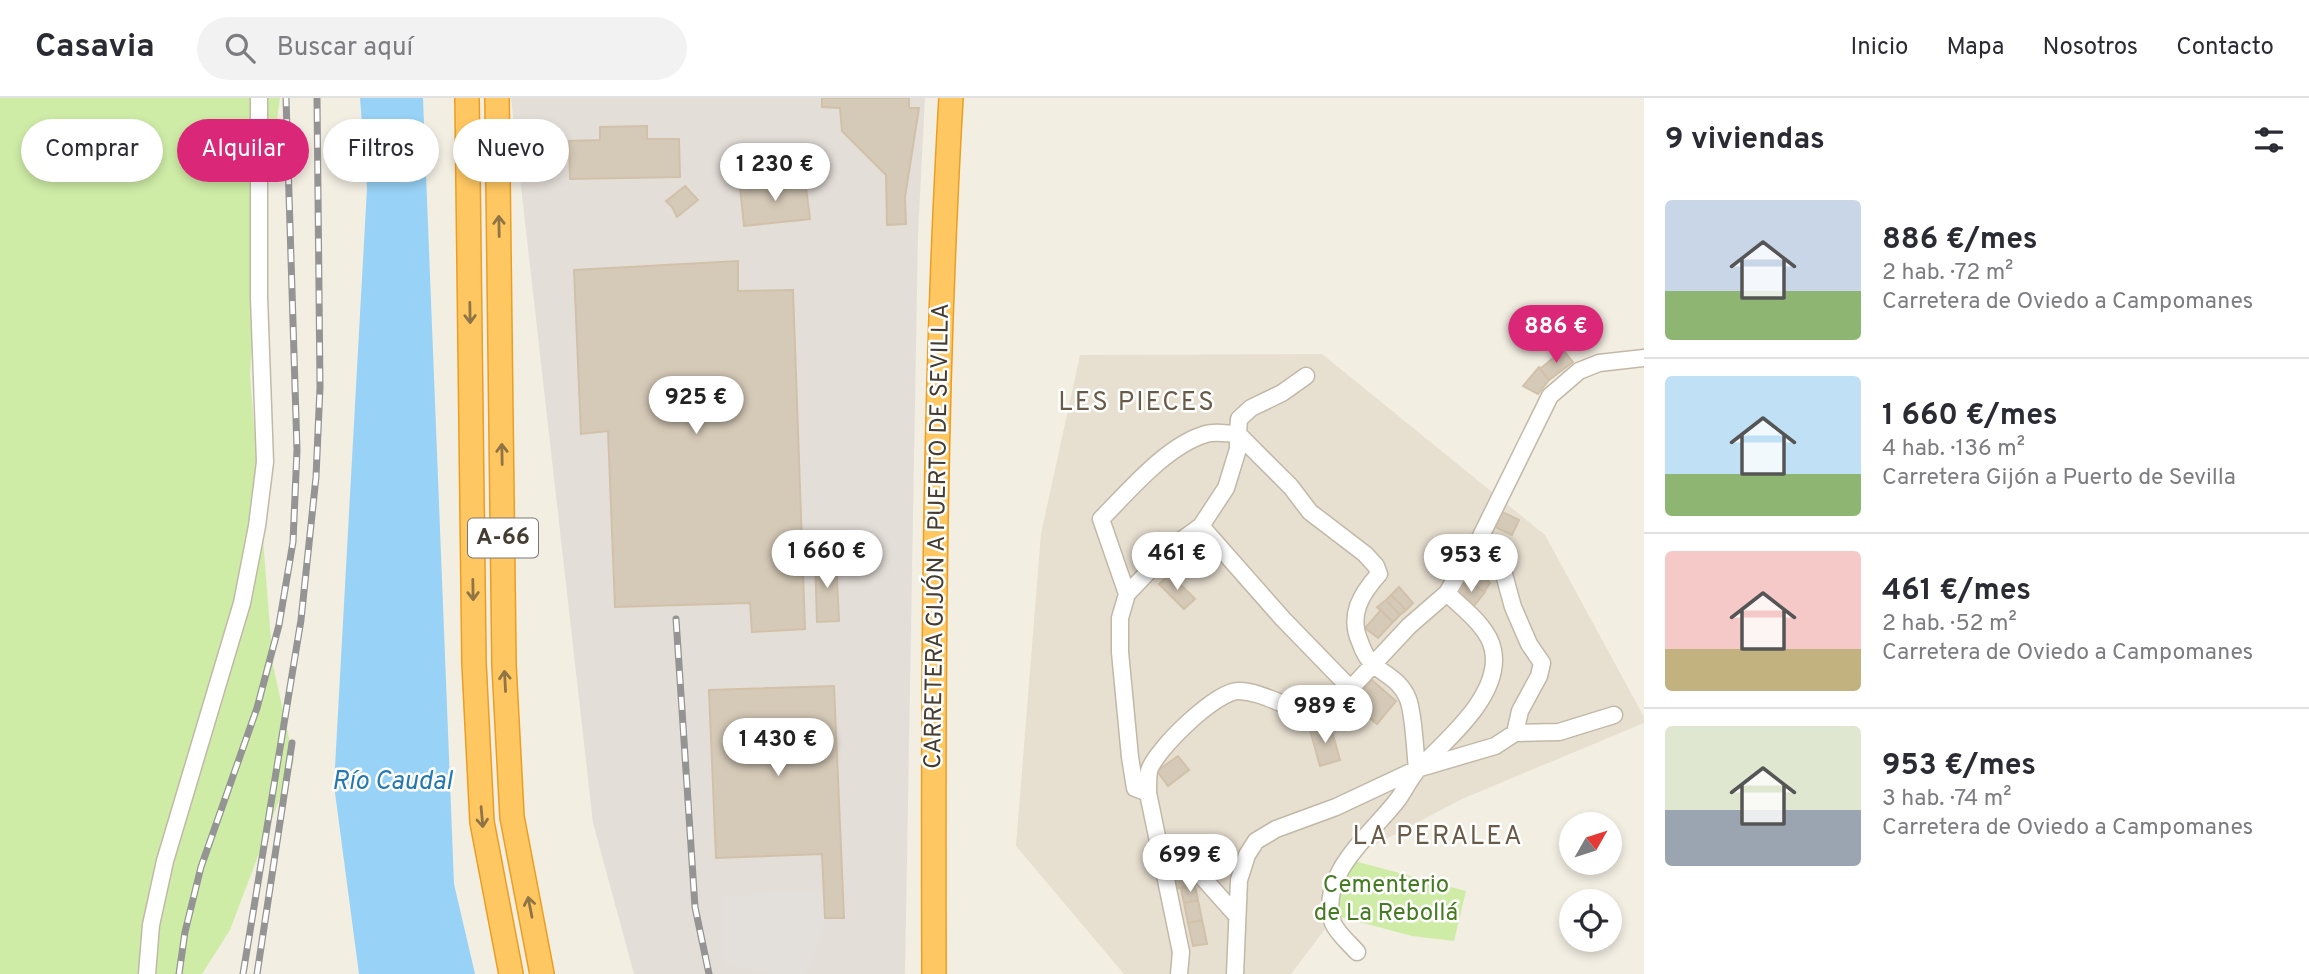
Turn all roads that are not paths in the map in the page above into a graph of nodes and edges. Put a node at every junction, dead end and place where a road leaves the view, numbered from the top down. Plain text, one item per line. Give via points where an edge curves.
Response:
1 (259, 98) edge
2 (467, 98) edge
3 (497, 98) edge
4 (951, 98) edge
5 (1644, 358) edge
6 (1306, 376) dead end
7 (1238, 434) junction
8 (1200, 526) junction
9 (1479, 540) junction
10 (1447, 593) junction
11 (1126, 594) junction
12 (1373, 665) junction
13 (1351, 688) junction
14 (1614, 715) dead end
15 (1515, 733) junction
16 (1417, 769) junction
17 (1147, 793) junction
18 (1204, 879) dead end
19 (1237, 916) junction
20 (1357, 952) dead end
21 (147, 974) edge
22 (511, 974) edge
23 (542, 974) edge
24 (934, 974) edge
25 (1179, 974) edge
26 (1236, 974) edge

1 - 21 street via 264,461 257,526 242,603 165,861 150,925
2 -> 22 highway, A-66 via 474,663 482,822
23 -> 3 highway, A-66 via 512,817
4 - 24 highway, CARRETERA GIJÓN A PUERTO DE SEVILLA via 943,226 936,535
5 - 9 street via 1600,363 1579,371 1550,396
6 - 7 street via 1251,408 1240,419
7 - 8 street via 1226,488
7 - 11 street via 1208,433 1185,442 1101,519
7 - 12 street via 1310,512 1376,566 1379,574 1361,596 1355,614 1356,633
8 - 11 street
8 - 13 street
9 - 10 street
9 - 15 street via 1500,560 1513,607 1542,663
10 - 12 street
10 - 16 street via 1479,625 1493,647 1495,666 1482,699
11 - 17 street via 1120,652 1130,757 1135,788
12 - 13 street
12 - 16 street via 1397,680 1409,699
13 - 17 street via 1321,712 1240,691 1228,692 1164,747 1150,770
14 - 15 street via 1559,732
15 - 16 street via 1495,746
16 - 19 street via 1256,841 1239,880
16 - 20 street via 1400,797 1349,854 1329,899 1334,926
17 - 25 street via 1181,952
18 - 19 street
19 - 26 street

